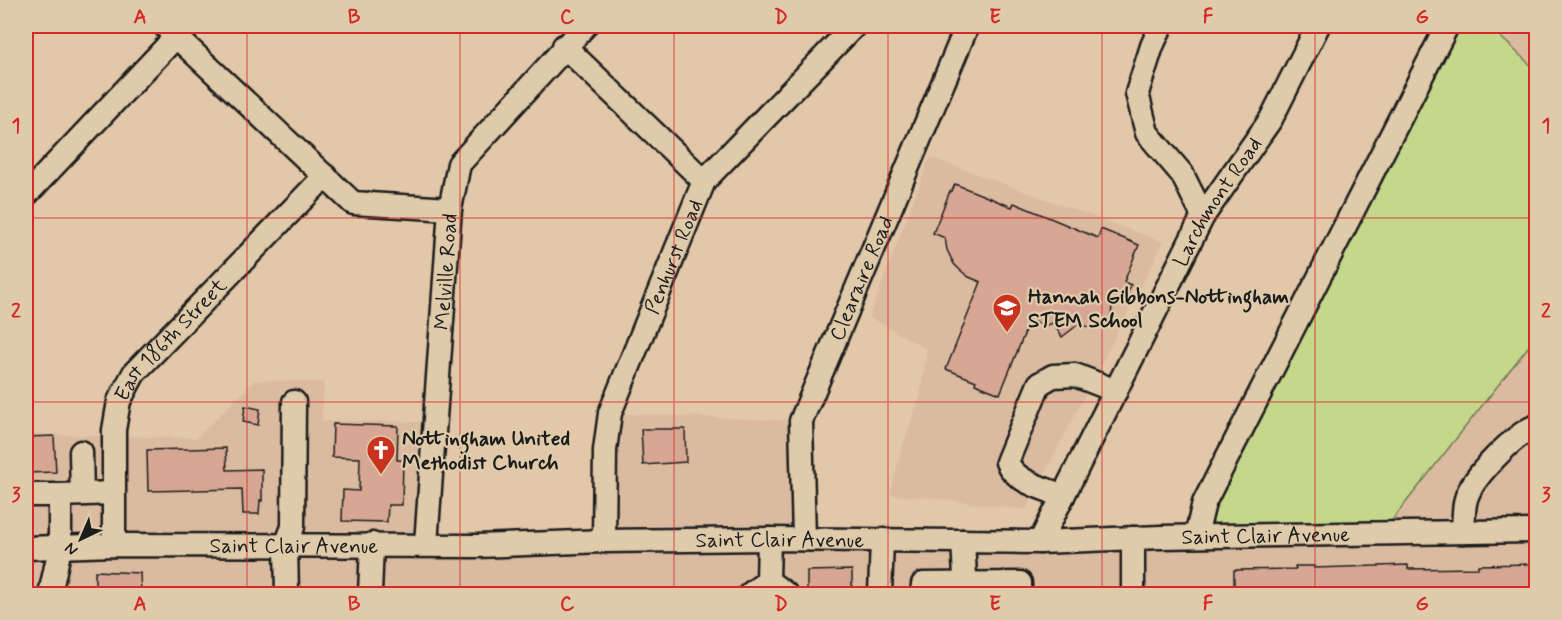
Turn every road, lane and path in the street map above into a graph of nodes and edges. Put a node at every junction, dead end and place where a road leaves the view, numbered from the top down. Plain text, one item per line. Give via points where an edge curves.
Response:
1 (585, 26) edge
2 (854, 26) edge
3 (967, 26) edge
4 (1161, 26) edge
5 (1318, 26) edge
6 (1447, 26) edge
7 (176, 29) edge
8 (564, 46) junction
9 (325, 176) junction
10 (704, 181) junction
11 (26, 195) edge
12 (450, 209) junction
13 (1203, 216) junction
14 (1116, 391) junction
15 (294, 402) dead end
16 (1536, 426) edge
17 (81, 452) dead end
18 (113, 493) junction
19 (82, 494) junction
20 (26, 495) edge
21 (60, 495) junction
22 (1063, 496) junction
23 (1536, 531) edge
24 (1463, 532) junction
25 (1196, 536) junction
26 (1133, 538) junction
27 (769, 539) junction
28 (804, 539) junction
29 (882, 540) junction
30 (604, 541) junction
31 (963, 542) junction
32 (1040, 542) junction
33 (372, 544) junction
34 (426, 544) junction
35 (114, 545) junction
36 (286, 545) junction
37 (26, 548) edge
38 (60, 548) junction
39 (759, 588) edge
40 (966, 589) edge
41 (50, 594) edge
42 (287, 594) edge
43 (370, 594) edge
44 (786, 594) edge
45 (880, 594) edge
46 (922, 594) edge
47 (1020, 594) edge
48 (1133, 594) edge

1 - 8 street
2 - 10 street, Penhurst Road
3 - 28 street, Clearaire Road via 801,422
4 - 13 street via 1137,93 1147,133 1182,174
5 - 13 street, Larchmont Road via 1271,119
6 - 25 street via 1204,503
7 - 9 street, Melville Road
7 - 11 street
8 - 10 street
8 - 12 street via 459,164
9 - 12 street, Melville Road via 353,203
9 - 18 street, East 186th Street via 134,373 119,401 114,430
10 - 30 street, Penhurst Road via 610,413 605,450
12 - 34 street, Melville Road
13 - 14 street, Larchmont Road
14 - 22 street, Larchmont Road
14 - 22 street via 1075,375 1053,376 1039,384 1007,462 1010,471 1026,481
15 - 36 street via 293,527
16 - 24 street via 1491,462 1471,485 1465,501
17 - 19 street
18 - 19 street
18 - 35 street, East 186th Street
19 - 21 street
20 - 21 street
21 - 38 street
22 - 32 street, Larchmont Road
23 - 24 street, Saint Clair Avenue
24 - 25 street, Saint Clair Avenue
25 - 26 street, Saint Clair Avenue
26 - 32 street, Saint Clair Avenue
26 - 48 street
27 - 28 street, Saint Clair Avenue
27 - 30 street, Saint Clair Avenue
27 - 39 street
28 - 29 street, Saint Clair Avenue
29 - 31 street, Saint Clair Avenue
29 - 45 street
30 - 34 street, Saint Clair Avenue
31 - 32 street, Saint Clair Avenue
31 - 40 street
33 - 34 street, Saint Clair Avenue
33 - 36 street, Saint Clair Avenue
33 - 43 street
35 - 36 street, Saint Clair Avenue
35 - 38 street, Saint Clair Avenue
36 - 42 street
37 - 38 street, Saint Clair Avenue
38 - 41 street
39 - 44 street
40 - 46 street via 922,584
40 - 47 street via 1020,583

